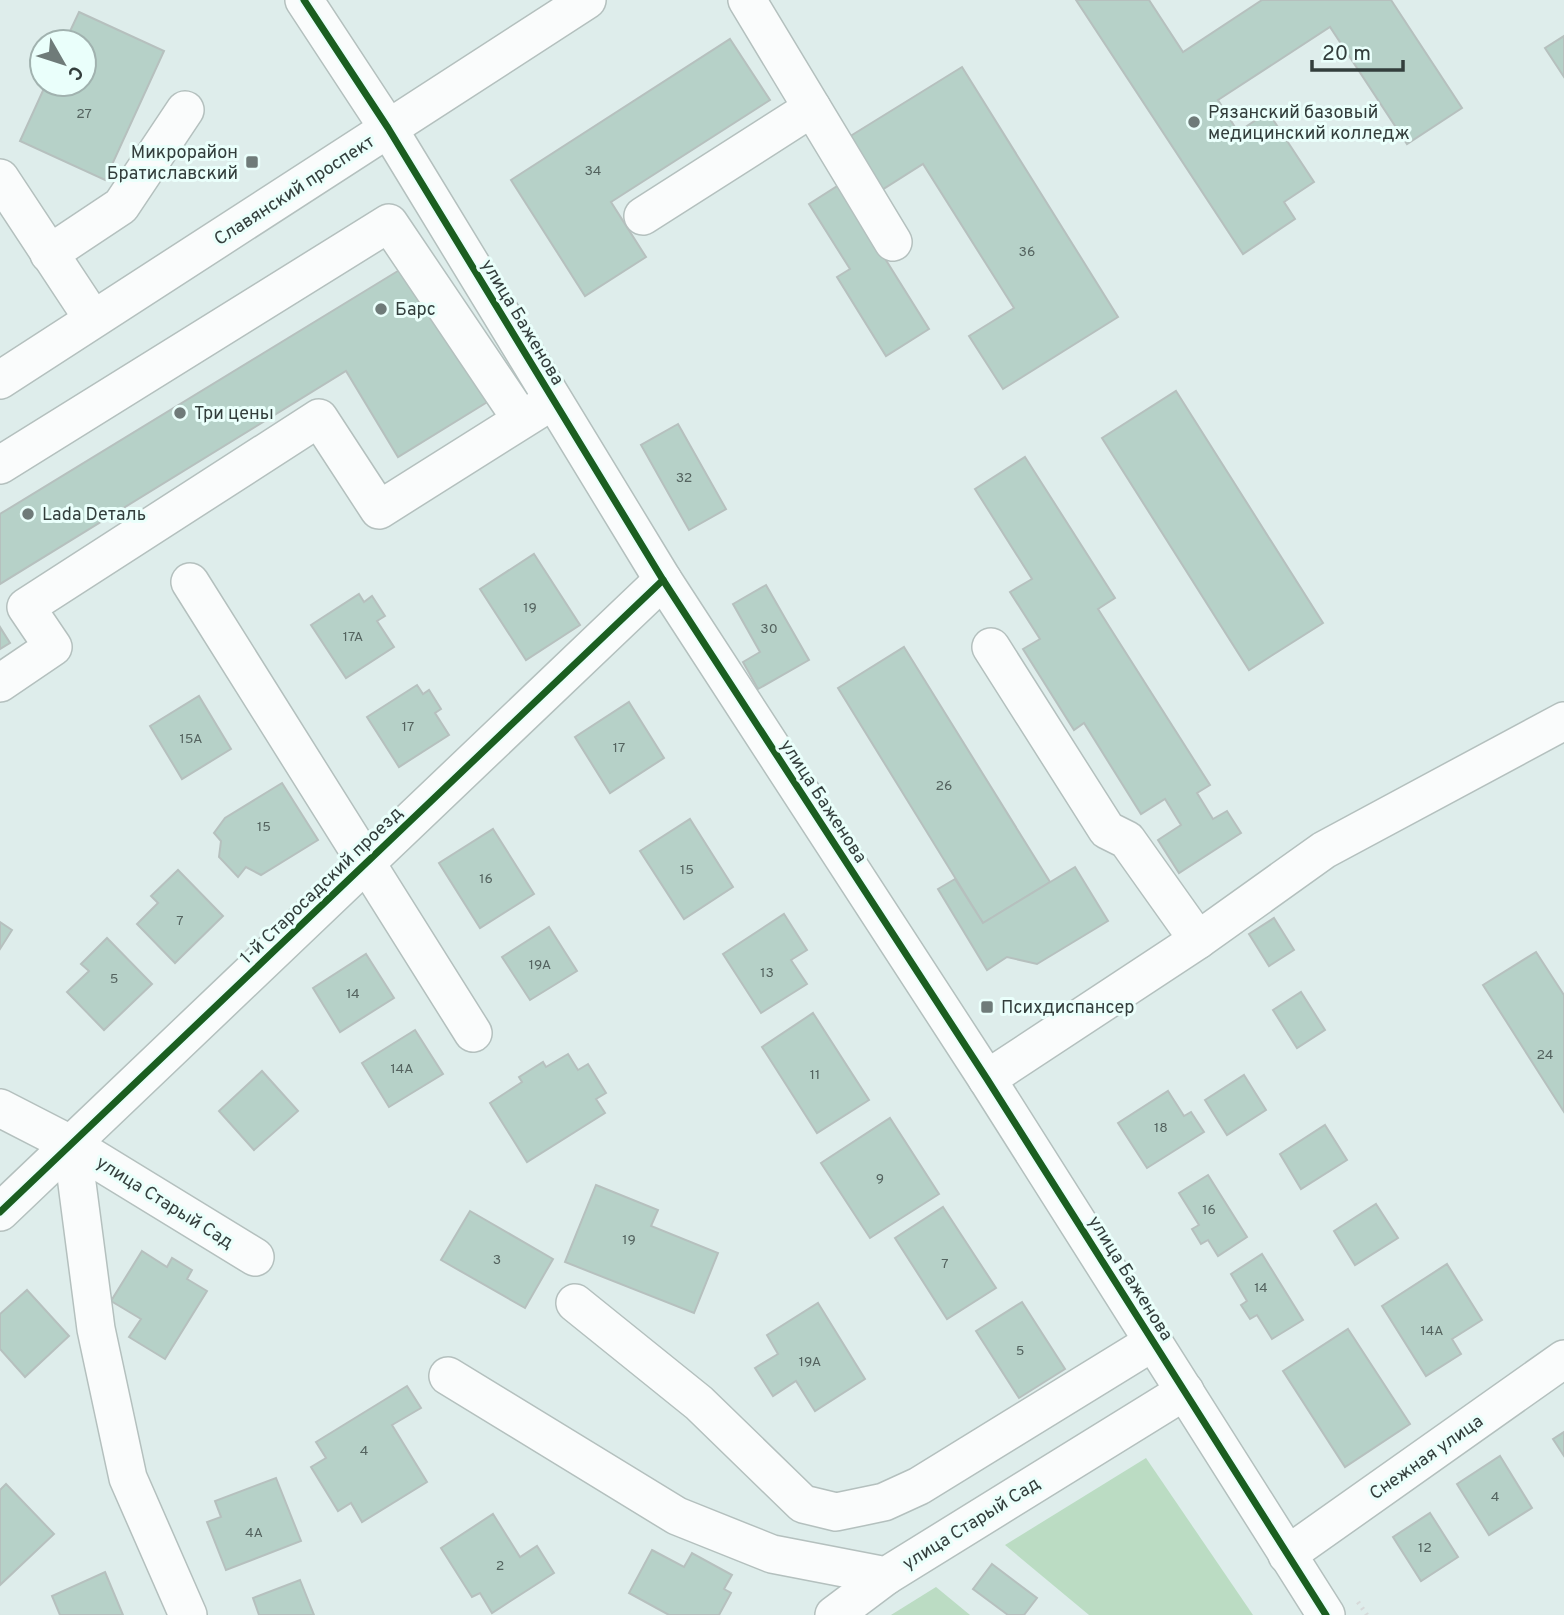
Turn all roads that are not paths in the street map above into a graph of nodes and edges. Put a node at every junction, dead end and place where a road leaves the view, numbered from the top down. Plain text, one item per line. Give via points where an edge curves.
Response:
1 (304, 0) edge
2 (587, 0) edge
3 (747, 0) edge
4 (812, 108) junction
5 (185, 110) dead end
6 (388, 128) junction
7 (0, 178) edge
8 (643, 216) dead end
9 (893, 242) dead end
10 (49, 254) junction
11 (93, 319) junction
12 (0, 380) edge
13 (537, 410) junction
14 (0, 465) edge
15 (663, 580) junction
16 (190, 582) dead end
17 (991, 647) dead end
18 (0, 683) edge
19 (1564, 721) edge
20 (366, 863) junction
21 (1198, 940) junction
22 (473, 1033) dead end
23 (987, 1079) junction
24 (0, 1108) edge
25 (72, 1145) junction
26 (0, 1212) edge
27 (255, 1257) dead end
28 (575, 1303) dead end
29 (1153, 1342) junction
30 (1564, 1359) edge
31 (449, 1376) dead end
32 (1185, 1391) junction
33 (1287, 1555) junction
34 (886, 1576) junction
35 (188, 1615) edge
36 (834, 1615) edge
37 (1326, 1615) edge

1 - 6 street, улица Баженова
2 - 6 street, Славянский проспект
3 - 4 street
4 - 8 street
4 - 9 street
5 - 10 street via 121,206
6 - 11 street, Славянский проспект
6 - 13 street, улица Баженова
7 - 10 street
10 - 11 street
11 - 12 street, Славянский проспект
13 - 14 street via 388,223
13 - 15 street, улица Баженова
13 - 18 street via 379,510 319,418 26,607 53,648
15 - 20 street, 1-й Старосадский проезд
15 - 23 street, улица Баженова
16 - 20 street
17 - 21 street via 1107,830 1127,840
19 - 21 street via 1325,850
20 - 22 street
20 - 25 street, 1-й Старосадский проезд
21 - 23 street
23 - 29 street, улица Баженова
24 - 25 street, улица Старый Сад
25 - 26 street, 1-й Старосадский проезд
25 - 27 street, улица Старый Сад
25 - 35 street via 96,1329 128,1478
28 - 29 street via 699,1404 803,1504 836,1512 884,1502 919,1486
29 - 32 street, улица Баженова
30 - 33 street, Снежная улица
31 - 34 street, улица Старый Сад via 677,1516 772,1554
32 - 33 street, улица Баженова
32 - 34 street, улица Старый Сад
33 - 37 street, улица Баженова
34 - 36 street

